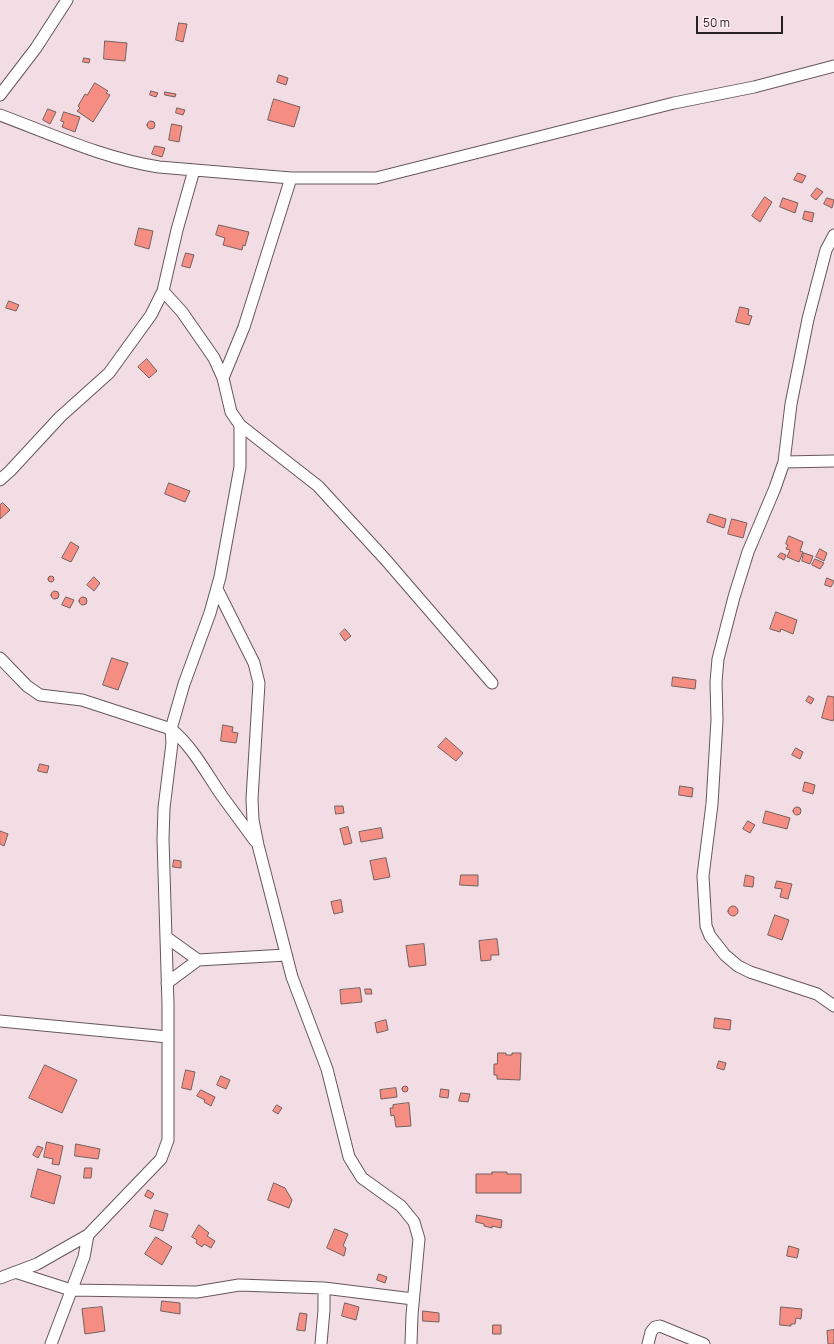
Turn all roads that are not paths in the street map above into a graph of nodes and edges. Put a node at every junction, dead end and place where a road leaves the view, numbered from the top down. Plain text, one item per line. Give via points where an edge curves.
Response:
1 (67, 0) edge
2 (834, 66) edge
3 (0, 95) edge
4 (0, 115) edge
5 (194, 170) junction
6 (291, 178) junction
7 (834, 235) edge
8 (163, 291) junction
9 (223, 378) junction
10 (240, 425) junction
11 (834, 461) edge
12 (784, 462) junction
13 (0, 480) edge
14 (217, 589) junction
15 (0, 658) edge
16 (492, 684) dead end
17 (171, 729) junction
18 (258, 845) junction
19 (166, 937) junction
20 (286, 955) junction
21 (198, 960) junction
22 (167, 983) junction
23 (834, 1006) edge
24 (0, 1021) edge
25 (168, 1037) junction
26 (88, 1235) junction
27 (15, 1272) junction
28 (0, 1278) edge
29 (324, 1288) junction
30 (71, 1290) junction
31 (414, 1299) junction
32 (51, 1344) edge
33 (321, 1344) edge
34 (411, 1344) edge
35 (648, 1344) edge
36 (704, 1344) edge

1 - 3 street via 36,48
2 - 6 street via 754,88 674,103 376,178
4 - 5 street via 118,159
5 - 6 street
5 - 8 street
6 - 9 street via 244,326
7 - 12 street via 826,250 808,320 791,404
8 - 9 street via 182,312 206,346
8 - 13 street via 151,315 109,373 60,417
9 - 10 street via 231,412
10 - 14 street via 240,467
10 - 16 street via 318,486 385,559
11 - 12 street
12 - 23 street via 748,552 718,659 712,804 703,876 706,926 710,936 725,955 738,966 817,994
14 - 17 street
14 - 18 street via 254,663 259,683 252,800
15 - 17 street via 27,686 40,695 82,700
17 - 18 street via 182,738
17 - 19 street via 172,743 164,808
18 - 20 street
19 - 21 street
19 - 22 street
20 - 21 street
20 - 31 street via 327,1069 349,1157 362,1178 401,1206 414,1222 419,1239
21 - 22 street
22 - 25 street
24 - 25 street
25 - 26 street via 168,1140 161,1158
26 - 27 street via 38,1264
26 - 30 street via 84,1256
27 - 28 street
27 - 30 street
29 - 30 street via 239,1286 197,1292
29 - 31 street
29 - 33 street
30 - 32 street
31 - 34 street
35 - 36 street via 651,1332 660,1326

